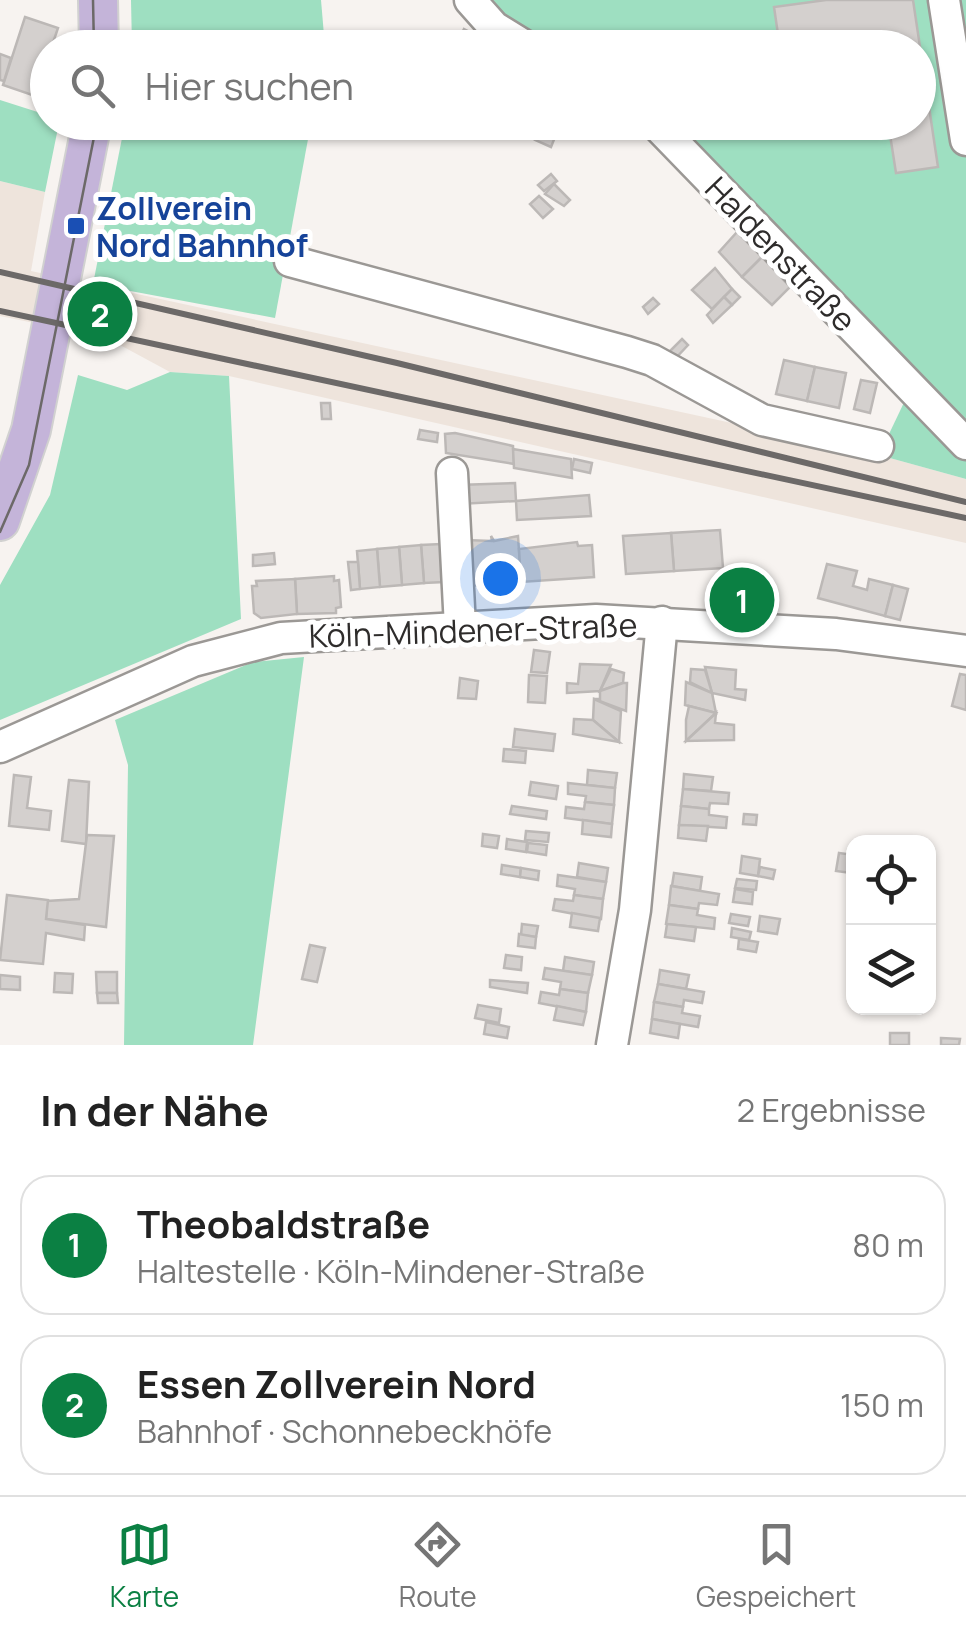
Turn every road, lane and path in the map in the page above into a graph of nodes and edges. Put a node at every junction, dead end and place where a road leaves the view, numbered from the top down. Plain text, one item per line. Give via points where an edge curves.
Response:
1 (98, 0) edge
2 (470, 0) edge
3 (944, 0) edge
4 (99, 30) edge
5 (499, 30) edge
6 (88, 140) edge
7 (671, 140) edge
8 (966, 140) edge
9 (290, 260) dead end
10 (966, 444) edge
11 (878, 446) dead end
12 (452, 473) dead end
13 (0, 521) edge
14 (662, 622) junction
15 (460, 627) junction
16 (966, 651) edge
17 (0, 747) edge
18 (612, 1045) edge

1 - 4 main road
2 - 5 street
3 - 8 street
6 - 13 main road via 30,430
7 - 10 street, Haldenstraße
9 - 11 street via 628,352 762,420
12 - 15 street
14 - 15 street, Köln-Mindener-Straße
14 - 16 street, Köln-Mindener-Straße
14 - 18 street via 644,834
15 - 17 street, Köln-Mindener-Straße via 252,642 193,660

